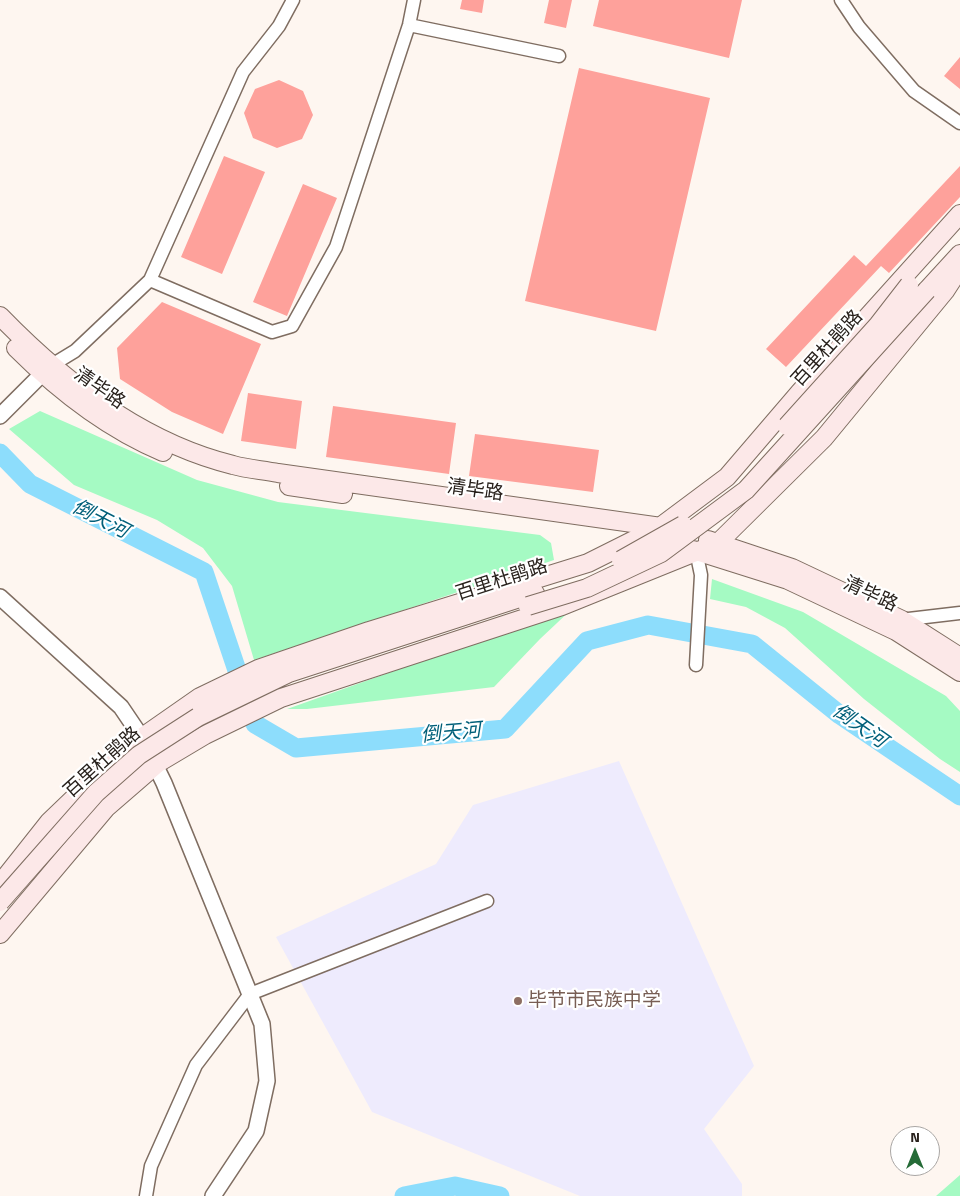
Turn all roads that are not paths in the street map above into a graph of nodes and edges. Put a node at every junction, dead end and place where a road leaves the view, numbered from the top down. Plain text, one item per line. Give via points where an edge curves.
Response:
1 (293, 0) edge
2 (414, 0) edge
3 (841, 0) edge
4 (409, 25) junction
5 (558, 56) dead end
6 (960, 122) edge
7 (960, 214) edge
8 (960, 219) edge
9 (960, 254) edge
10 (960, 268) edge
11 (150, 280) junction
12 (0, 316) edge
13 (0, 331) edge
14 (47, 370) junction
15 (0, 416) edge
16 (660, 527) junction
17 (640, 535) junction
18 (718, 543) junction
19 (696, 551) junction
20 (0, 597) edge
21 (960, 613) edge
22 (902, 620) junction
23 (883, 625) junction
24 (960, 657) edge
25 (696, 665) dead end
26 (960, 672) edge
27 (142, 738) junction
28 (154, 762) junction
29 (0, 884) edge
30 (487, 901) dead end
31 (0, 902) edge
32 (0, 916) edge
33 (0, 934) edge
34 (250, 994) junction
35 (146, 1196) edge
36 (214, 1196) edge

1 - 11 street via 279,26 243,72
2 - 4 street
3 - 6 street via 859,27 914,91
4 - 5 street
4 - 11 street via 336,247 292,326 272,332
7 - 16 main road via 727,477
8 - 31 main road, 百里杜鹃路, bridge via 878,324 739,480 687,523 590,577 289,673 198,717 139,755 96,793
9 - 28 main road, 百里杜鹃路, bridge via 746,490 661,554 587,588 290,687 197,731
10 - 18 main road via 824,438
11 - 14 street via 75,351
12 - 14 main road
13 - 14 main road, 清毕路
14 - 15 street
14 - 16 main road via 162,438 233,465
14 - 17 main road, 清毕路 via 97,416 160,451 212,470 313,490
16 - 17 main road
16 - 18 main road
17 - 19 main road, 清毕路 via 668,540
17 - 27 main road via 588,563 369,631 258,670 203,696
18 - 19 main road
18 - 22 main road via 792,568
19 - 23 main road, 清毕路 via 788,580
19 - 25 street via 701,575
19 - 28 main road via 562,606 281,698
20 - 27 street via 121,706
21 - 22 street
22 - 23 street
22 - 24 main road
23 - 26 main road, 清毕路
27 - 28 street
27 - 29 main road via 124,750 49,822
28 - 32 main road, 百里杜鹃路 via 110,793
28 - 33 main road via 106,808
28 - 34 street
30 - 34 street
34 - 35 street via 196,1065 151,1166
34 - 36 street via 262,1024 267,1081 256,1130

